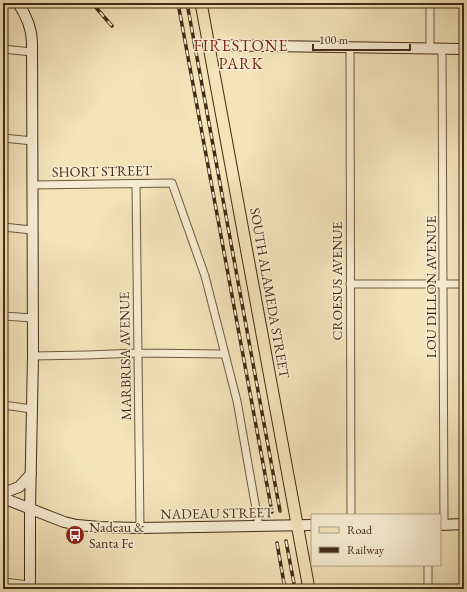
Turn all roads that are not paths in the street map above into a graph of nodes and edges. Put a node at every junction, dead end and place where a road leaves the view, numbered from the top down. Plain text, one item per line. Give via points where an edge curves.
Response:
1 (18, 3) edge
2 (201, 3) edge
3 (430, 3) edge
4 (208, 45) junction
5 (350, 48) junction
6 (430, 48) junction
7 (3, 49) edge
8 (442, 49) junction
9 (464, 49) edge
10 (32, 52) junction
11 (3, 138) edge
12 (32, 141) junction
13 (136, 184) junction
14 (32, 185) junction
15 (3, 227) edge
16 (32, 230) junction
17 (350, 284) junction
18 (444, 284) junction
19 (464, 284) edge
20 (3, 316) edge
21 (33, 318) junction
22 (138, 353) junction
23 (225, 354) junction
24 (33, 356) junction
25 (3, 405) edge
26 (32, 409) junction
27 (31, 474) junction
28 (3, 493) edge
29 (3, 498) edge
30 (30, 509) junction
31 (351, 514) edge
32 (464, 524) edge
33 (297, 525) junction
34 (311, 525) edge
35 (442, 525) edge
36 (259, 526) junction
37 (140, 528) junction
38 (428, 566) edge
39 (3, 582) edge
40 (30, 587) edge
41 (309, 589) edge
42 (428, 589) edge

1 - 10 main road via 32,36
2 - 4 main road, SOUTH ALAMEDA STREET
3 - 6 street
4 - 5 main road
4 - 33 main road, SOUTH ALAMEDA STREET
5 - 6 main road
5 - 17 street, CROESUS AVENUE
6 - 8 main road
7 - 10 street
8 - 9 main road
8 - 18 street, LOU DILLON AVENUE
10 - 12 main road
11 - 12 street
12 - 14 main road
13 - 14 street, SHORT STREET
13 - 22 street, MARBRISA AVENUE
13 - 23 street, SHORT STREET via 172,183 205,276
14 - 16 main road
15 - 16 street
16 - 21 main road
17 - 18 street
17 - 31 street, CROESUS AVENUE
18 - 19 street
18 - 35 street, LOU DILLON AVENUE
20 - 21 street
21 - 24 main road
22 - 23 street
22 - 24 street
22 - 37 street, MARBRISA AVENUE
23 - 36 street
24 - 26 main road
25 - 26 street
26 - 27 main road
27 - 28 main road via 19,487
27 - 30 main road
29 - 30 main road, NADEAU STREET
30 - 37 main road, NADEAU STREET via 77,525
30 - 40 main road
32 - 35 main road
33 - 34 main road, NADEAU STREET
33 - 36 main road, NADEAU STREET
33 - 41 main road, SOUTH ALAMEDA STREET
36 - 37 main road, NADEAU STREET
38 - 42 street
39 - 40 street

